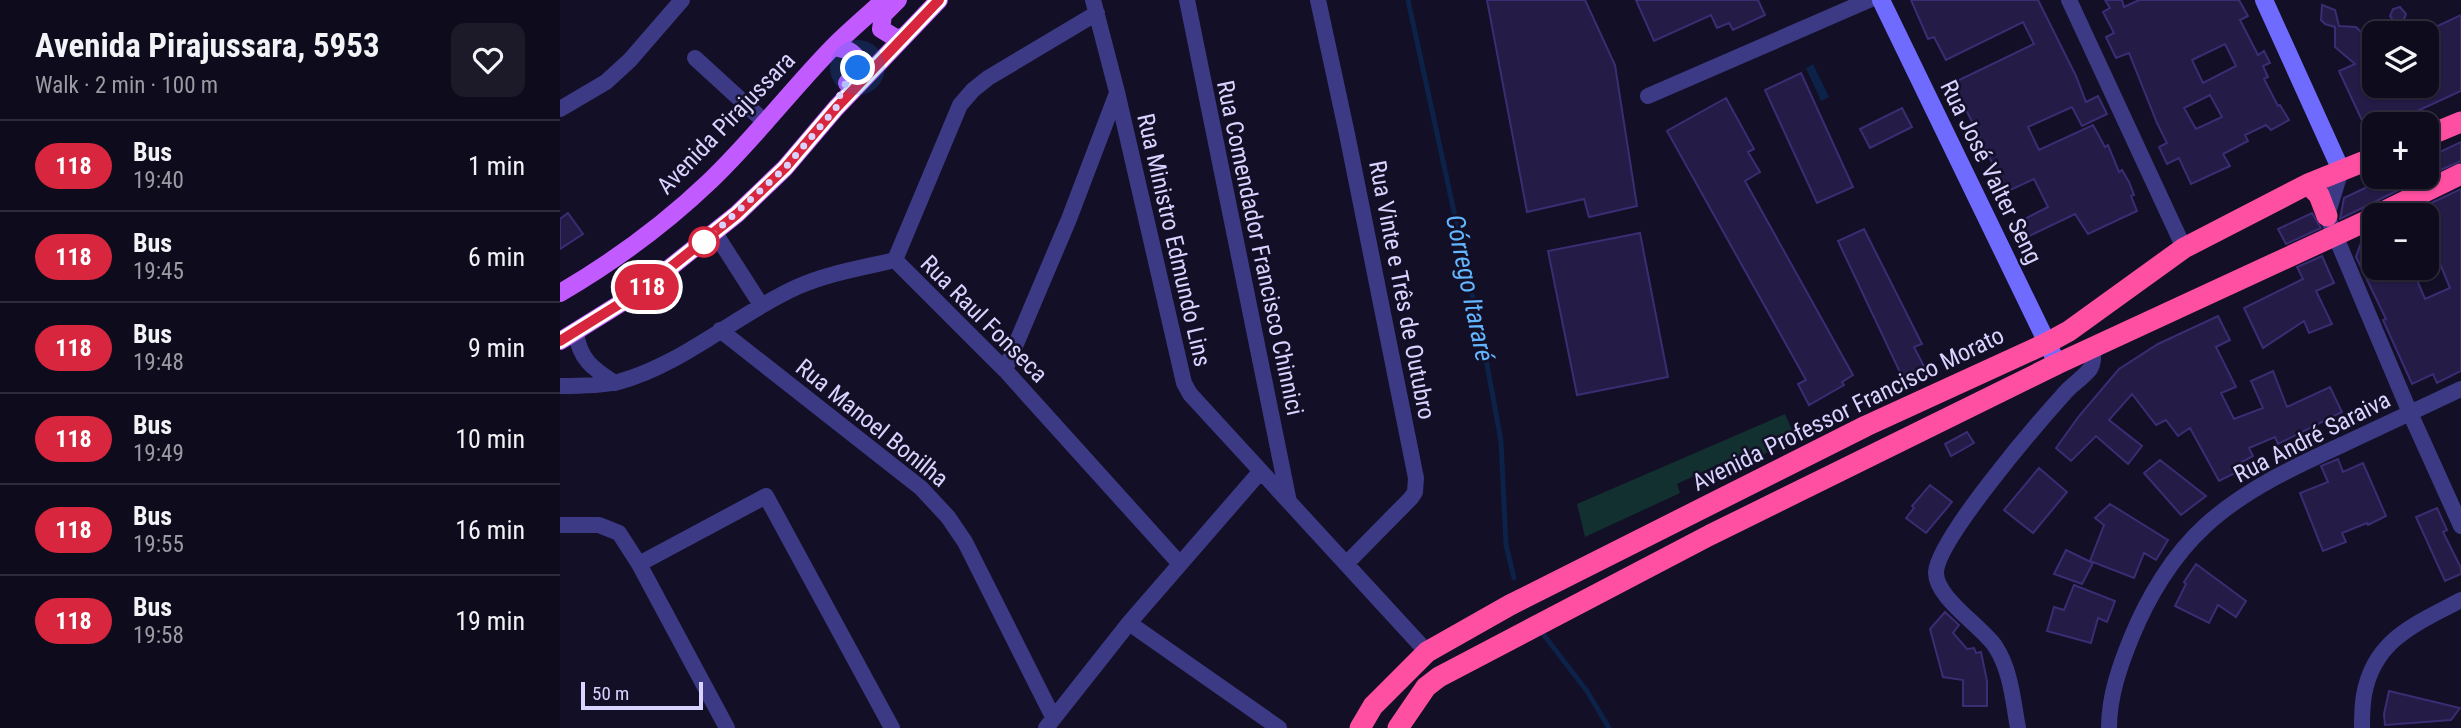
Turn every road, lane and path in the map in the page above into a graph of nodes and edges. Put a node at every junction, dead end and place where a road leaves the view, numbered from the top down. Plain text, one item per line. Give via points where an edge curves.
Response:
1 (682, 0) edge
2 (884, 0) edge
3 (898, 0) edge
4 (939, 0) edge
5 (1187, 0) edge
6 (1318, 0) edge
7 (1869, 0) edge
8 (1881, 0) edge
9 (2069, 0) edge
10 (2264, 0) edge
11 (1095, 6) edge
12 (901, 38) junction
13 (833, 47) junction
14 (695, 58) dead end
15 (1117, 92) junction
16 (1648, 96) dead end
17 (836, 108) junction
18 (560, 109) edge
19 (766, 122) junction
20 (2461, 122) edge
21 (2439, 131) edge
22 (2362, 162) edge
23 (2342, 170) junction
24 (2461, 174) edge
25 (2308, 184) junction
26 (2402, 203) edge
27 (2362, 219) edge
28 (2331, 226) junction
29 (715, 233) junction
30 (2184, 248) junction
31 (895, 260) junction
32 (560, 293) edge
33 (761, 305) junction
34 (720, 330) junction
35 (568, 337) edge
36 (2047, 343) junction
37 (2092, 349) junction
38 (2057, 364) junction
39 (1005, 370) junction
40 (615, 383) junction
41 (560, 386) edge
42 (2461, 389) edge
43 (2064, 393) junction
44 (2410, 413) junction
45 (1260, 472) junction
46 (1290, 504) junction
47 (560, 525) edge
48 (2461, 526) edge
49 (639, 564) junction
50 (1180, 564) junction
51 (1346, 564) junction
52 (2461, 600) edge
53 (1129, 623) junction
54 (1427, 652) junction
55 (1049, 723) edge
56 (727, 728) edge
57 (892, 728) edge
58 (1279, 728) edge
59 (1360, 728) edge
60 (1398, 728) edge
61 (2018, 728) edge
62 (2109, 728) edge
63 (2362, 728) edge

1 - 18 street via 606,82
2 - 13 main road, Avenida Pirajussara
3 - 12 main road via 883,15 881,29
4 - 12 main road
5 - 46 street, Rua Comendador Francisco Chinnici
6 - 51 street, Rua Vinte e Três de Outubro via 1416,478 1411,498
7 - 16 street
8 - 36 street, Rua José Valter Seng
9 - 30 street
10 - 23 street
11 - 15 street, Rua Ministro Edmundo Lins
11 - 31 street, Rua Raul Fonseca via 988,78 960,105
12 - 17 main road
13 - 17 main road via 855,54 858,62
13 - 19 main road, Avenida Pirajussara
14 - 19 street
15 - 39 street
15 - 45 street, Rua Ministro Edmundo Lins via 1184,383
17 - 29 main road via 785,168
19 - 32 main road, Avenida Pirajussara via 674,212
20 - 21 highway
22 - 23 highway, Avenida Professor Francisco Morato
23 - 25 highway, Avenida Professor Francisco Morato
23 - 28 street
24 - 26 highway
25 - 28 highway via 2319,195
25 - 30 highway, Avenida Professor Francisco Morato
27 - 28 highway
28 - 37 highway
28 - 44 street
29 - 33 street
29 - 35 main road via 642,290
30 - 36 highway, Avenida Professor Francisco Morato
31 - 33 street via 817,279
31 - 39 street, Rua Raul Fonseca
33 - 34 street
34 - 40 street via 667,362
34 - 55 street, Rua Manoel Bonilha via 937,504 965,542
35 - 40 street via 593,369
36 - 38 street, Rua José Valter Seng
36 - 54 highway, Avenida Professor Francisco Morato via 1866,426
37 - 38 highway
37 - 43 street via 2091,368
38 - 43 street
38 - 60 highway via 1710,535 1463,664 1426,687
39 - 50 street, Rua Raul Fonseca
40 - 41 street
42 - 44 street, Rua André Saraiva
43 - 61 street via 1966,516 1938,561 1937,584 1996,648 2008,676
44 - 48 street
44 - 62 street, Rua André Saraiva via 2298,465 2242,496 2205,526 2184,548 2138,621 2118,671
45 - 46 street, Rua Ministro Edmundo Lins
45 - 50 street
46 - 51 street, Rua Ministro Edmundo Lins
47 - 49 street via 609,528 619,533
49 - 56 street
49 - 57 street via 766,496
50 - 53 street
51 - 54 street, Rua Ministro Edmundo Lins
52 - 63 street via 2405,630 2386,646 2374,663 2364,695
53 - 55 street
53 - 58 street
54 - 59 highway, Avenida Professor Francisco Morato via 1373,706

